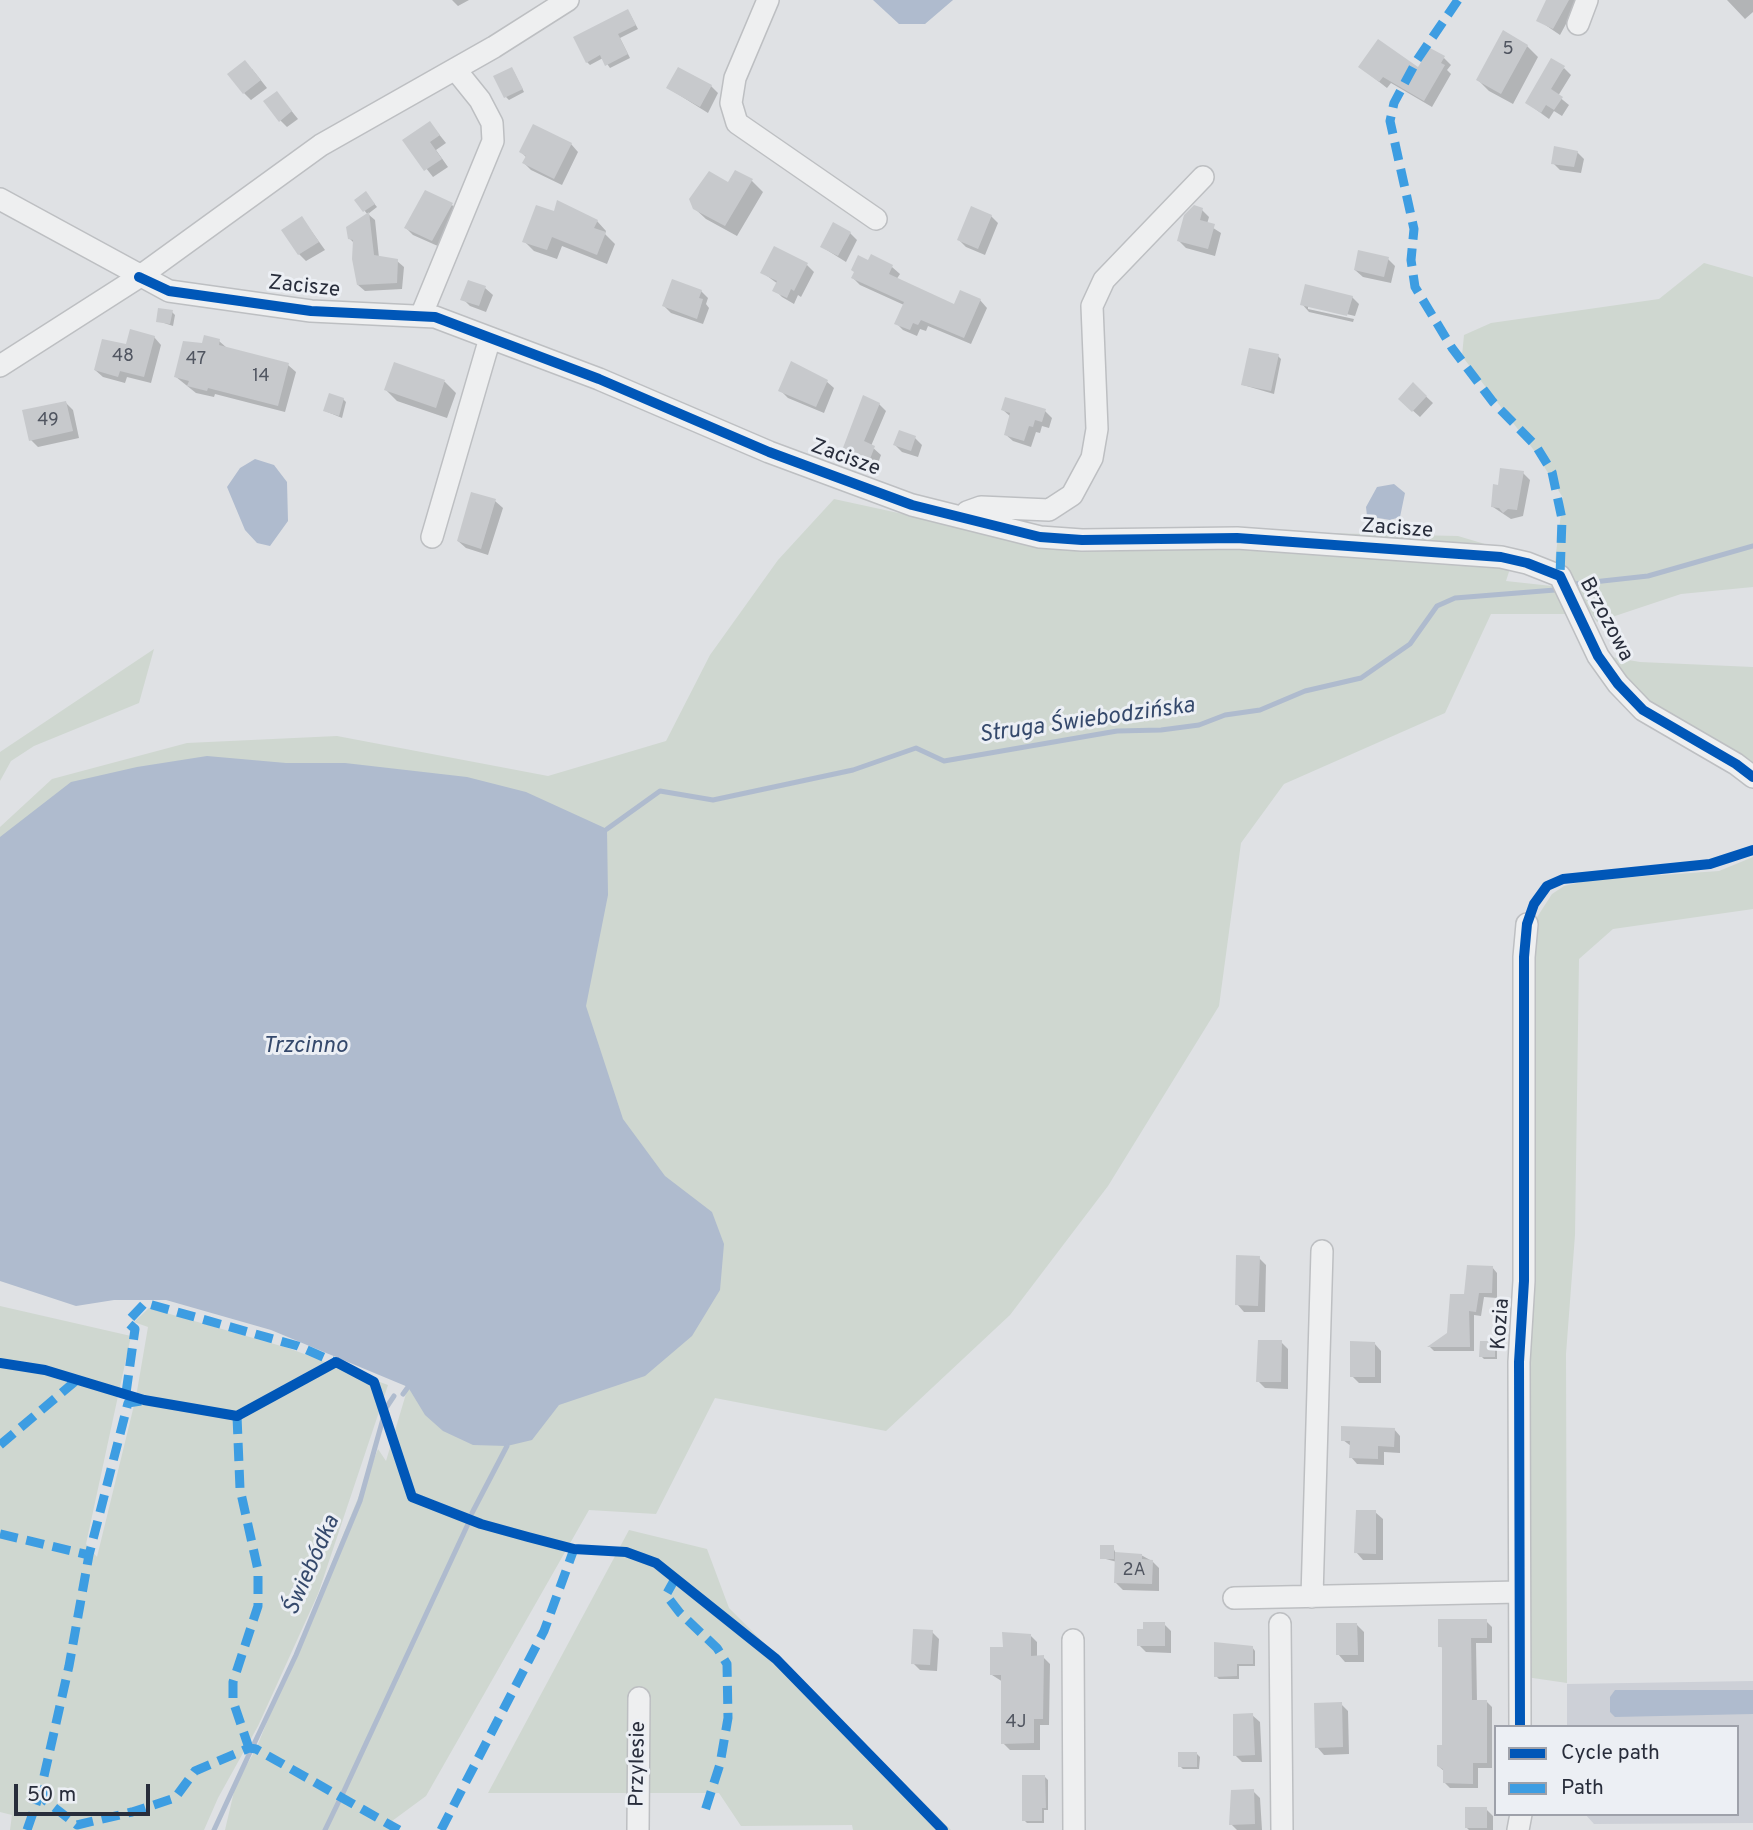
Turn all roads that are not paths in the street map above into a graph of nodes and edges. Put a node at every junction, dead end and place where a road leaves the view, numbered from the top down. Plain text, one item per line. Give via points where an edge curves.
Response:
1 (568, 0) edge
2 (768, 0) edge
3 (1587, 0) edge
4 (1578, 24) dead end
5 (455, 69) junction
6 (1203, 177) dead end
7 (0, 199) edge
8 (876, 219) dead end
9 (139, 276) junction
10 (421, 316) junction
11 (490, 338) junction
12 (0, 366) edge
13 (960, 515) junction
14 (432, 537) dead end
15 (1560, 576) joint
16 (1753, 777) edge
17 (1527, 924) dead end
18 (1322, 1251) dead end
19 (1520, 1592) junction
20 (1312, 1597) junction
21 (1234, 1598) dead end
22 (1280, 1624) dead end
23 (1073, 1640) dead end
24 (639, 1699) dead end
25 (1520, 1725) edge
26 (638, 1830) edge
27 (1074, 1830) edge
28 (1282, 1830) edge

1 - 5 street
2 - 8 street via 735,78 731,103 737,123
3 - 4 street
5 - 9 street via 321,145
5 - 10 street via 480,100 492,123 493,141
6 - 13 street via 1104,281 1092,306 1097,429 1092,458 1072,495 1049,510 981,507
7 - 9 street, Zacisze
9 - 10 street, Zacisze via 170,290 311,311
9 - 12 street
10 - 11 street, Zacisze
11 - 13 street, Zacisze via 769,452 912,505
11 - 14 street
13 - 15 street, Zacisze via 1040,537 1265,540 1501,557
15 - 16 street, Brzozowa via 1598,656 1618,684 1643,710
17 - 19 street, Kozia
18 - 20 street
19 - 20 street
19 - 25 street, Kozia
20 - 21 street
22 - 28 street
23 - 27 street
24 - 26 street, Przylesie

